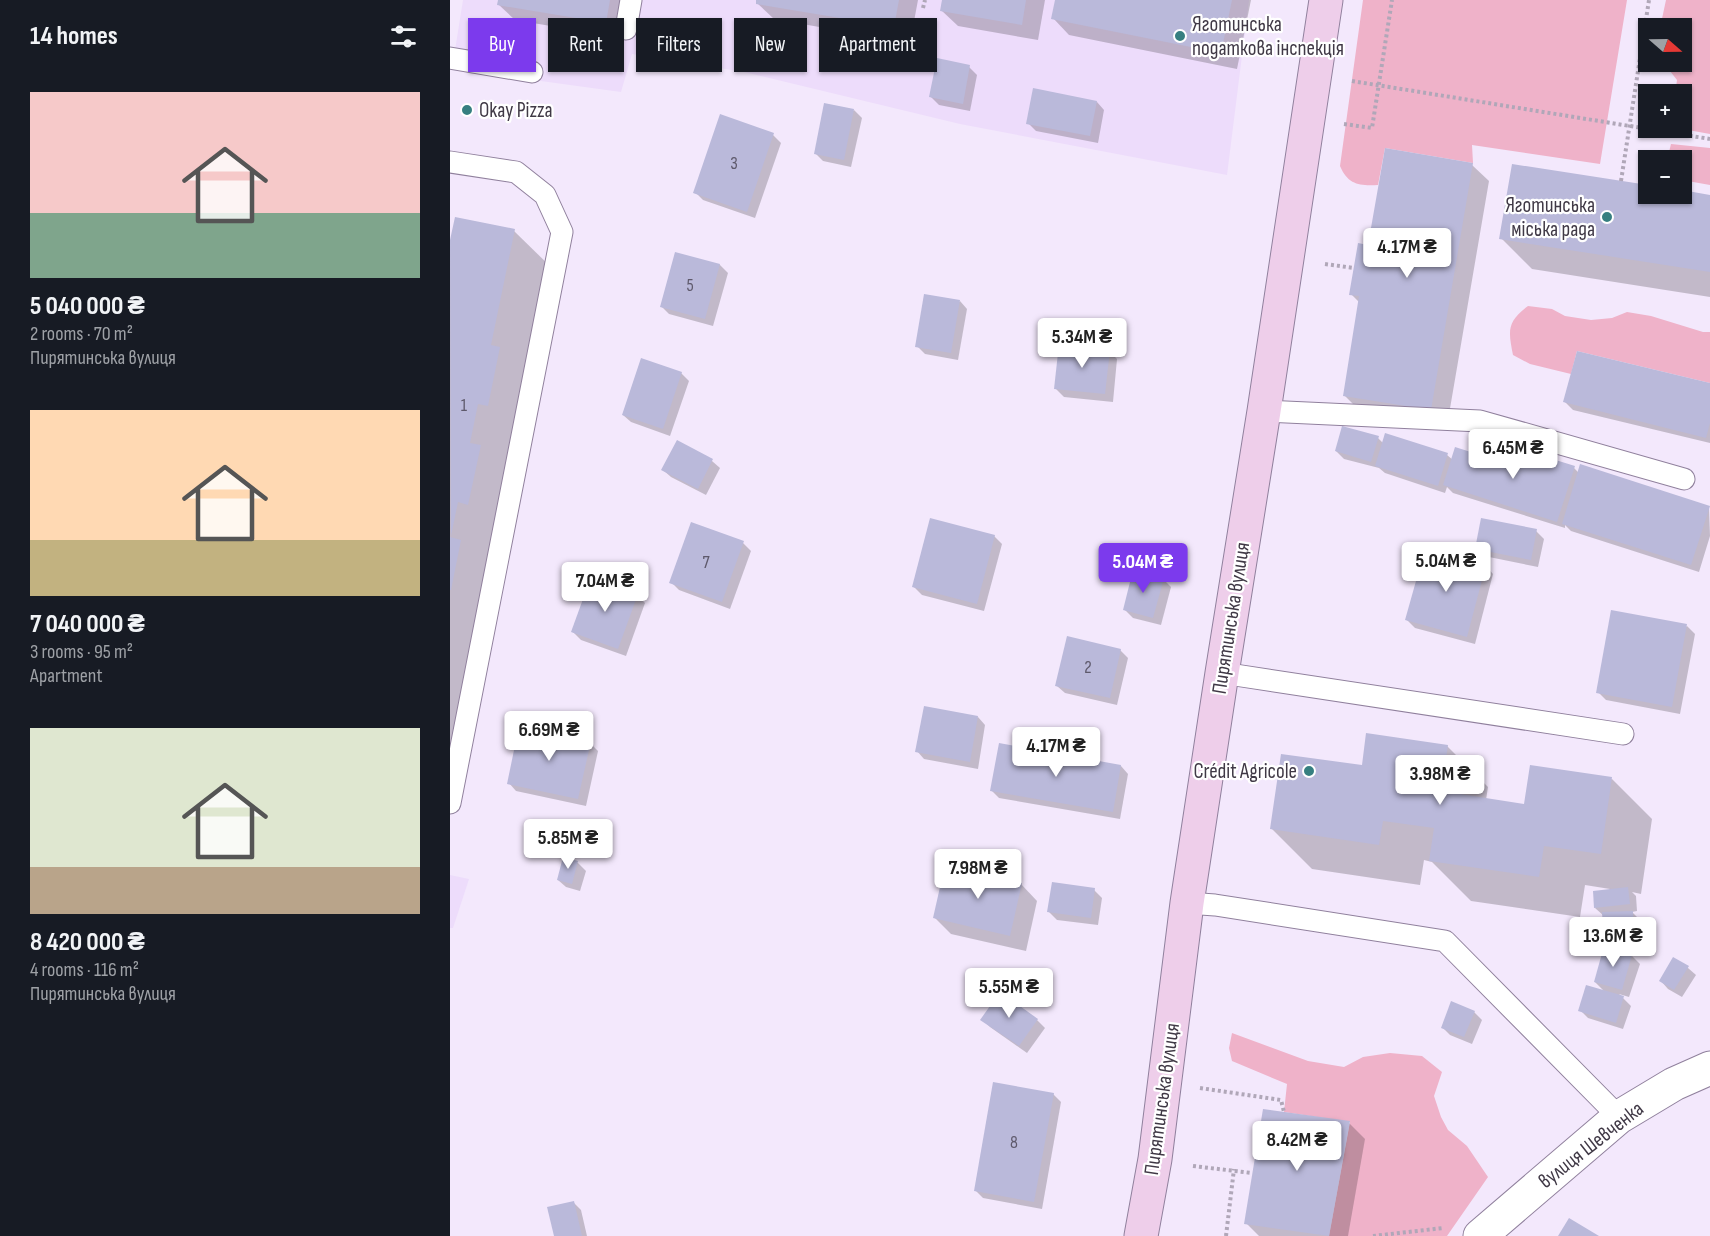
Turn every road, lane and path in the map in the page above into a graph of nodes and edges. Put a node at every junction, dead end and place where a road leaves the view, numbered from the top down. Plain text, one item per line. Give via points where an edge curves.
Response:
1 (631, 0) edge
2 (925, 0) edge
3 (1326, 0) edge
4 (1649, 0) edge
5 (923, 8) dead end
6 (626, 29) joint
7 (450, 58) edge
8 (468, 61) edge
9 (536, 72) edge
10 (1314, 76) junction
11 (1628, 126) junction
12 (1710, 139) edge
13 (450, 162) edge
14 (1621, 181) dead end
15 (1318, 263) dead end
16 (1354, 268) dead end
17 (1264, 411) junction
18 (1684, 479) dead end
19 (1222, 673) junction
20 (1623, 734) dead end
21 (450, 803) edge
22 (1187, 903) junction
23 (1710, 1068) edge
24 (1191, 1087) dead end
25 (1284, 1112) dead end
26 (1619, 1117) junction
27 (1192, 1166) dead end
28 (1234, 1169) junction
29 (1252, 1173) dead end
30 (1491, 1227) edge
31 (1141, 1236) edge
32 (1226, 1236) edge
33 (1373, 1236) edge

1 - 6 lane
2 - 5 path
3 - 10 main road, Пирятинська вулиця
4 - 11 path
6 - 9 path via 586,67
7 - 8 lane
10 - 11 path
10 - 17 main road, Пирятинська вулиця
11 - 12 path
11 - 14 path
13 - 21 lane via 516,172 545,195 562,232
15 - 16 path
17 - 18 lane via 1480,421
17 - 19 main road, Пирятинська вулиця
19 - 20 lane
19 - 22 main road, Пирятинська вулиця
22 - 26 lane via 1445,941
22 - 31 main road, Пирятинська вулиця via 1155,1159
23 - 26 street, вулиця Шевченка
24 - 25 path via 1281,1100
26 - 30 street, вулиця Шевченка
27 - 28 path
28 - 29 path
28 - 32 path
30 - 33 path

